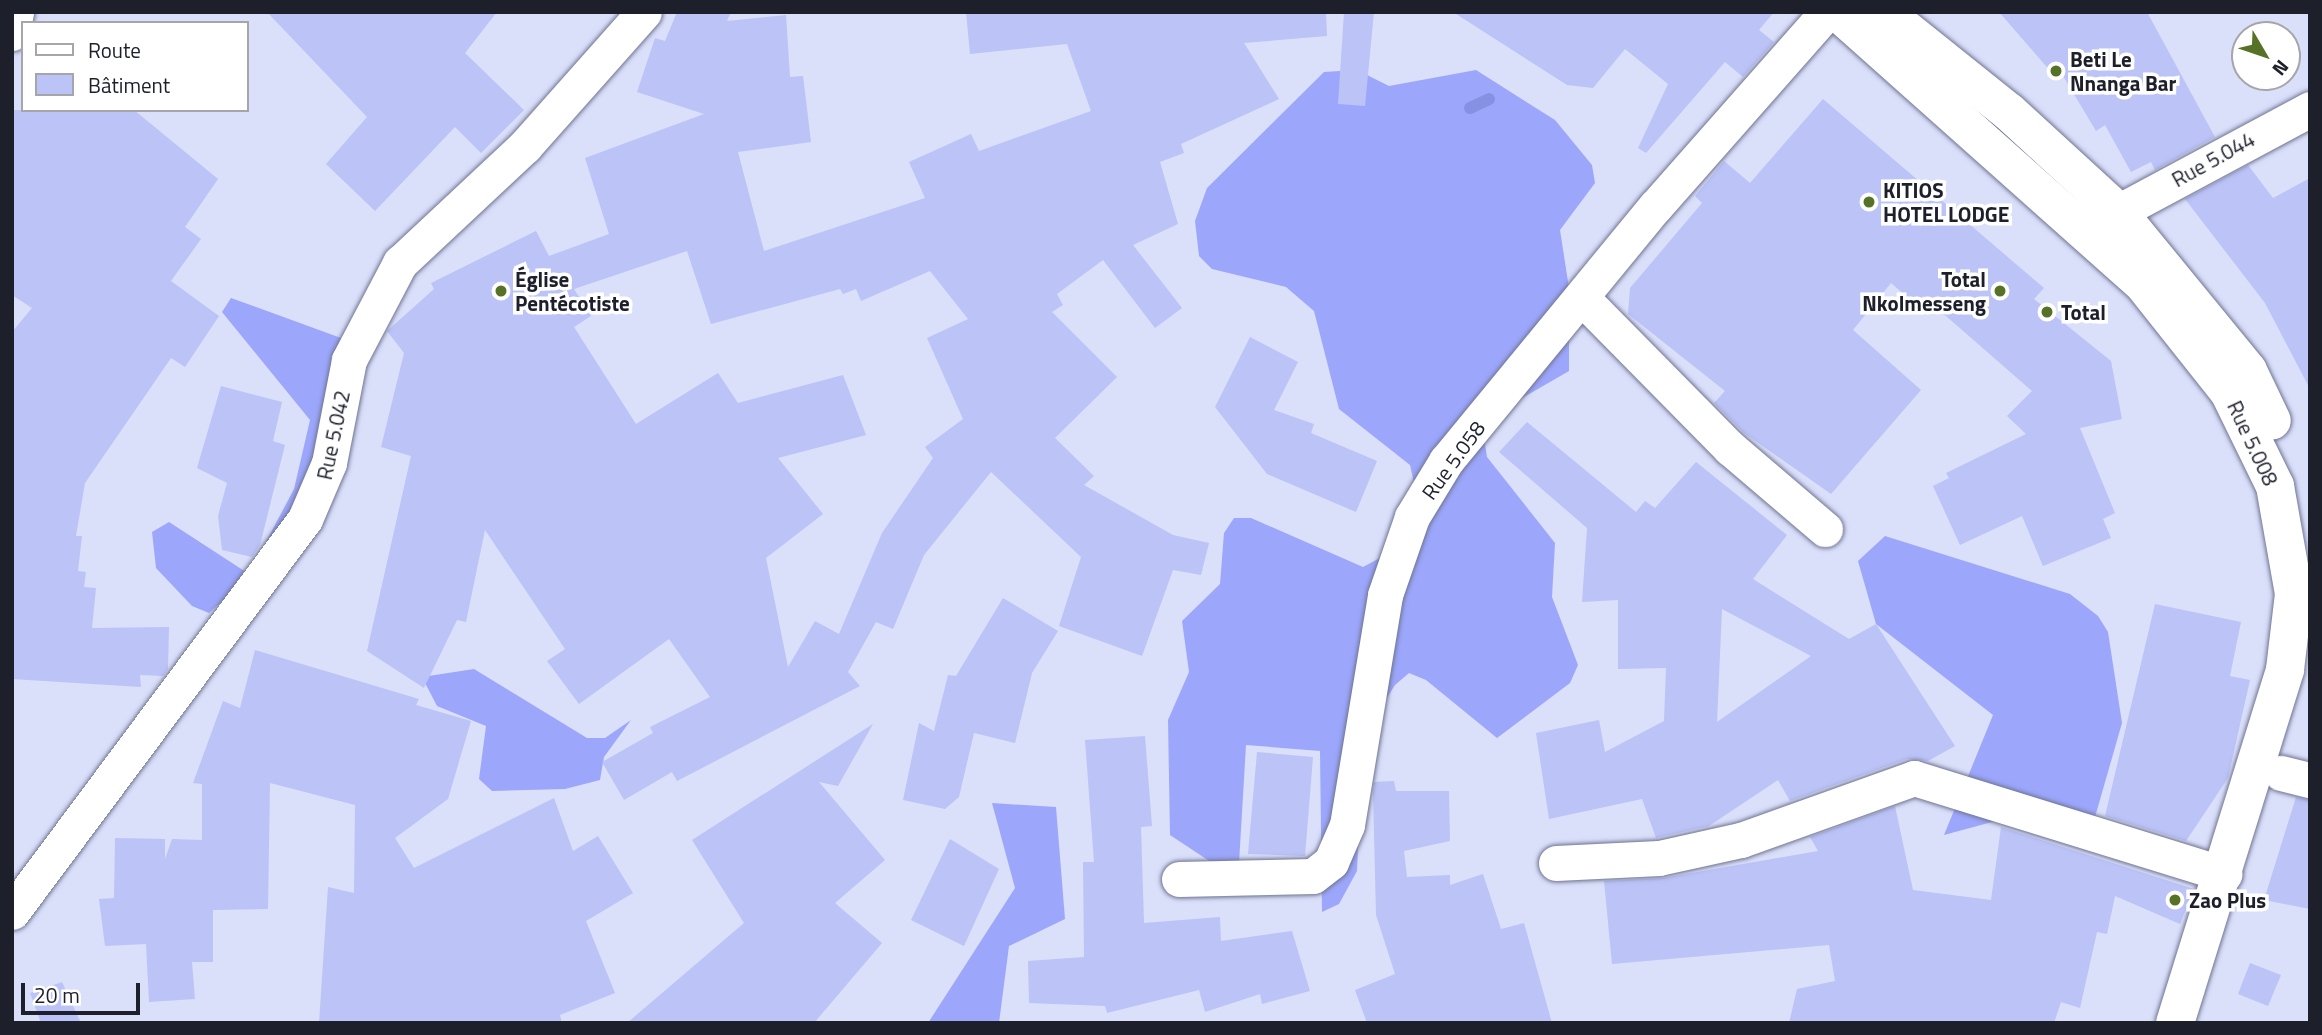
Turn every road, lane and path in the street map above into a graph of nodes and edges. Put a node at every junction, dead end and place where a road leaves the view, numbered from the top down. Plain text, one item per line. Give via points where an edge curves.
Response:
1 (16, 12) edge
2 (644, 12) edge
3 (1827, 12) edge
4 (1838, 12) edge
5 (1884, 12) edge
6 (12, 33) edge
7 (2310, 109) edge
8 (2118, 212) junction
9 (1582, 298) junction
10 (2310, 517) edge
11 (1825, 529) dead end
12 (2310, 648) edge
13 (2295, 777) edge
14 (1556, 863) dead end
15 (2225, 874) junction
16 (1178, 879) dead end
17 (12, 912) edge
18 (2175, 1023) edge
19 (2200, 1023) edge

1 - 6 street
2 - 17 street, Rue 5.042 via 525,146 400,263 349,360 329,463 305,519
3 - 9 street, Rue 5.058
4 - 15 main road, Rue 5.008 via 2145,286 2229,392 2255,440 2288,535 2294,594 2285,670
5 - 8 main road, Rue 5.008 via 2009,112
7 - 8 street, Rue 5.044
8 - 10 main road, Rue 5.008 via 2248,371
9 - 11 street via 1730,448
9 - 16 street, Rue 5.058 via 1446,461 1412,517 1385,596 1347,825 1331,862 1313,876
12 - 13 main road
13 - 19 main road
14 - 15 street via 1659,858 1741,840 1914,778
15 - 18 main road, Rue 5.008

